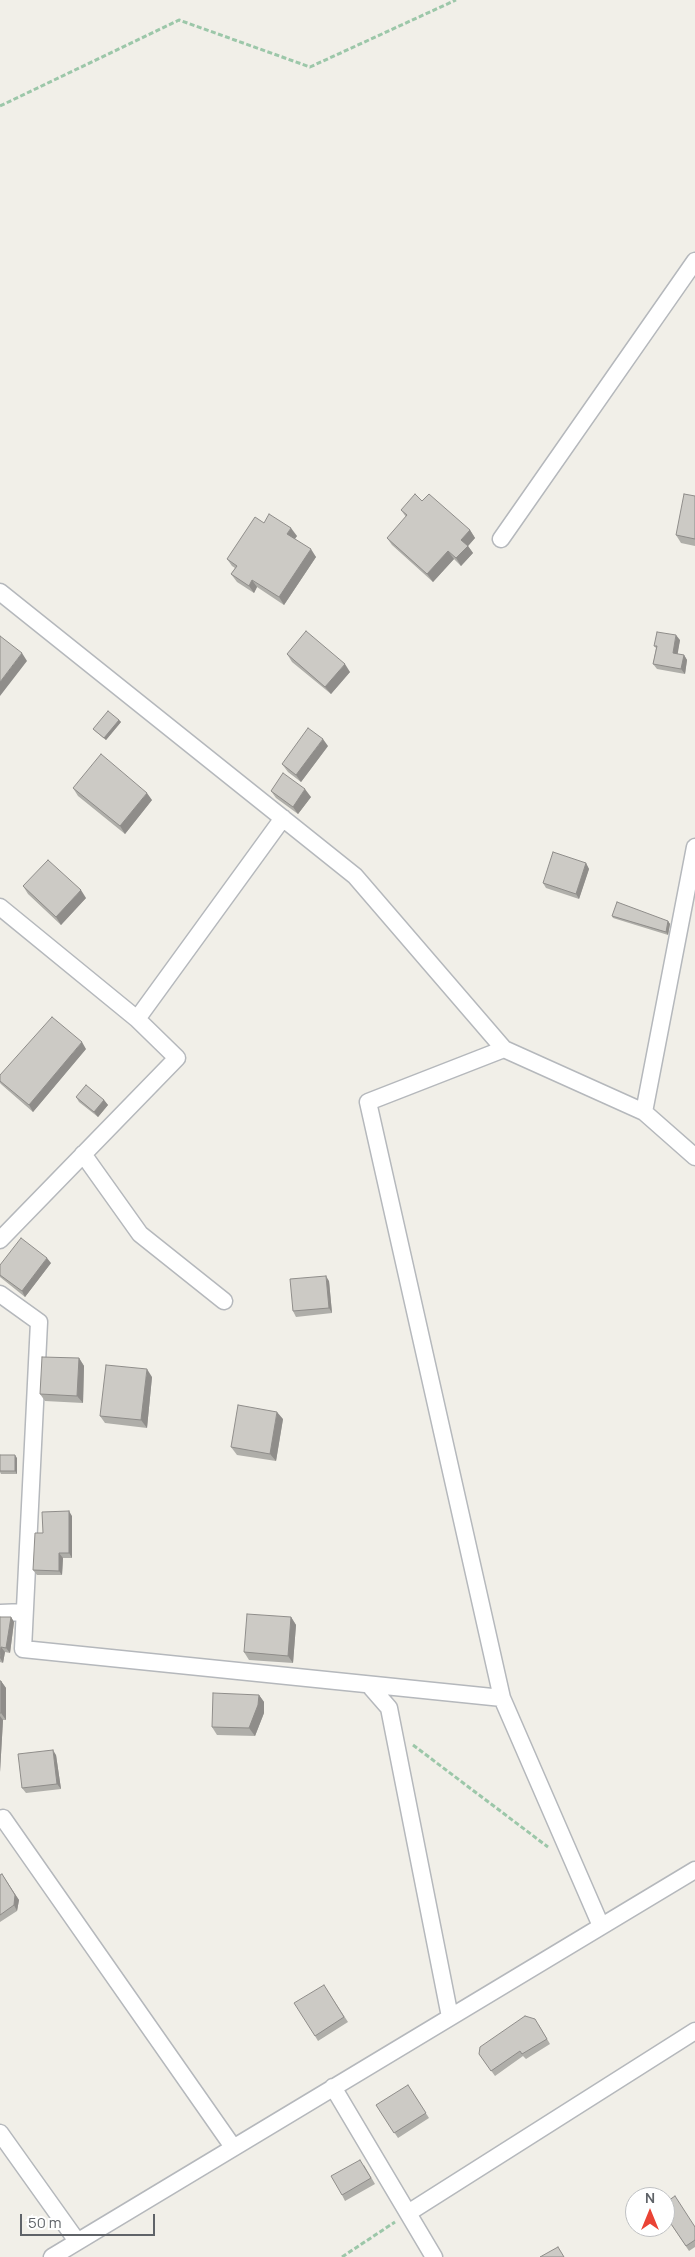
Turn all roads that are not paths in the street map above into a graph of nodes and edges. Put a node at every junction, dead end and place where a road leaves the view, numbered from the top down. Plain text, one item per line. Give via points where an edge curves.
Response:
1 (695, 261) edge
2 (501, 539) dead end
3 (0, 592) edge
4 (283, 818) junction
5 (695, 847) edge
6 (0, 907) edge
7 (136, 1019) junction
8 (504, 1049) junction
9 (644, 1112) junction
10 (83, 1154) junction
11 (695, 1157) edge
12 (0, 1240) edge
13 (0, 1294) edge
14 (224, 1301) dead end
15 (24, 1612) junction
16 (0, 1613) edge
17 (369, 1685) junction
18 (502, 1698) junction
19 (3, 1818) dead end
20 (695, 1870) edge
21 (601, 1926) junction
22 (450, 2017) junction
23 (695, 2030) edge
24 (333, 2087) junction
25 (0, 2133) edge
26 (233, 2147) junction
27 (408, 2213) junction
28 (77, 2241) junction
29 (52, 2257) edge
30 (434, 2257) edge

1 - 2 street
3 - 4 street
4 - 7 street
4 - 8 street via 355,876
5 - 9 street
6 - 7 street
7 - 10 street via 177,1058
8 - 9 street
8 - 18 street via 368,1102
9 - 11 street
10 - 12 street
10 - 14 street via 140,1234
13 - 15 street via 39,1322
15 - 16 street
15 - 17 street via 23,1649
17 - 18 street
17 - 22 street via 389,1708
18 - 21 street
19 - 26 street
20 - 21 street
21 - 22 street
22 - 24 street
23 - 27 street
24 - 26 street
24 - 27 street
25 - 28 street
26 - 28 street
27 - 30 street
28 - 29 street

